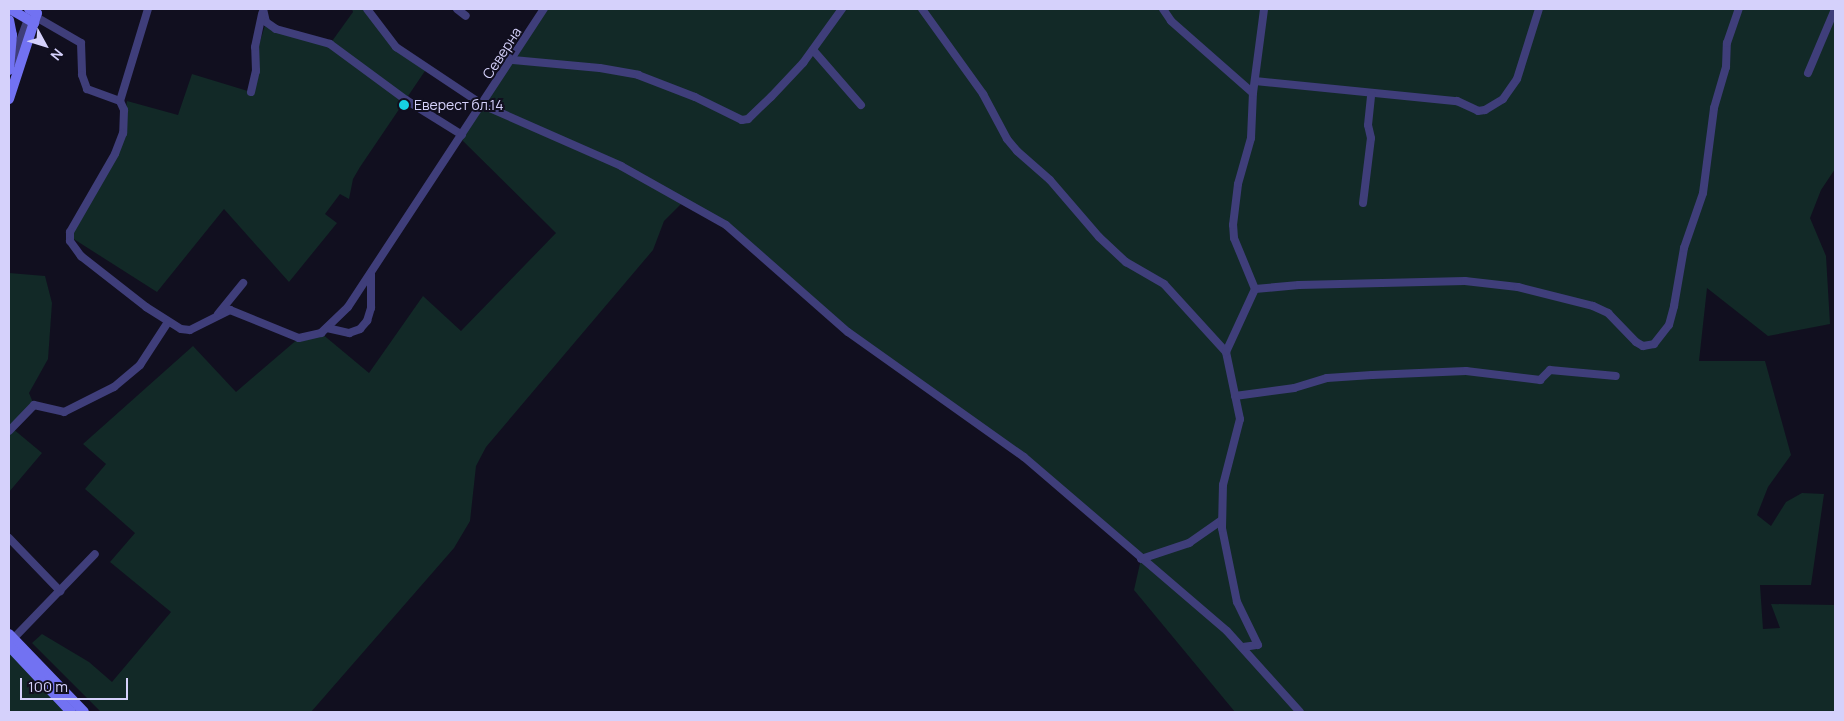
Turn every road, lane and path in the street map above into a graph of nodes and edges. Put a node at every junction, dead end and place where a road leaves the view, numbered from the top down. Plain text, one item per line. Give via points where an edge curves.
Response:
1 (10, 9) edge
2 (148, 9) edge
3 (367, 9) edge
4 (457, 9) edge
5 (544, 9) edge
6 (842, 9) edge
7 (922, 9) edge
8 (1163, 9) edge
9 (1264, 9) edge
10 (1539, 9) edge
11 (1739, 9) edge
12 (1835, 9) edge
13 (263, 10) edge
14 (33, 13) edge
15 (466, 16) dead end
16 (9, 20) edge
17 (813, 50) junction
18 (513, 60) junction
19 (9, 70) edge
20 (1808, 73) dead end
21 (1255, 81) junction
22 (251, 92) dead end
23 (1252, 93) junction
24 (1371, 94) junction
25 (9, 98) edge
26 (120, 101) junction
27 (483, 105) junction
28 (861, 105) dead end
29 (462, 135) junction
30 (1363, 202) dead end
31 (371, 274) junction
32 (243, 282) dead end
33 (1255, 289) junction
34 (218, 314) junction
35 (168, 322) junction
36 (327, 328) junction
37 (1226, 352) junction
38 (1616, 376) dead end
39 (1236, 396) junction
40 (9, 431) edge
41 (1222, 524) junction
42 (9, 538) edge
43 (95, 554) dead end
44 (1142, 559) junction
45 (60, 591) junction
46 (10, 640) edge
47 (1243, 647) junction
48 (71, 712) edge
49 (84, 712) edge
50 (1300, 712) edge

1 - 14 main road
2 - 26 street
3 - 27 street via 396,47
4 - 15 street
5 - 18 street, Северна
6 - 17 street
7 - 37 street via 983,94 1017,151 1050,180 1099,237 1126,262 1164,284
8 - 23 street via 1171,21
9 - 21 street
10 - 24 street via 1517,79 1503,99 1485,110 1478,111 1457,101
11 - 33 street via 1727,43 1726,67 1714,108 1703,192 1684,248 1669,325 1654,344 1643,346 1608,313 1573,298 1510,286 1465,282 1299,285
12 - 20 street
13 - 22 street via 255,47 256,71
13 - 29 street via 266,22 276,29 330,44 406,100
14 - 19 street
14 - 25 main road
14 - 26 street via 81,43 82,75 87,89
16 - 19 main road via 12,34
17 - 18 street via 771,97 748,119 742,120 638,75
17 - 28 street
18 - 27 street, Северна
21 - 23 street
21 - 24 street
23 - 33 street via 1250,138 1238,184 1233,224 1234,238
24 - 30 street via 1368,125 1371,138
26 - 35 street via 125,118 123,133 99,184 70,232 70,241 81,256
27 - 29 street, Северна
27 - 44 street via 621,166 726,225 848,332 999,436
29 - 31 street, Северна
31 - 36 street, Северна via 348,307
31 - 36 street via 371,308 360,330 349,334
32 - 34 street
33 - 37 street
34 - 35 street via 190,330
34 - 36 street via 230,310 240,312 289,337 310,338
35 - 40 street via 140,365 114,387 64,412 34,405
37 - 39 street
38 - 39 street via 1550,370 1540,380 1466,371 1372,375 1319,379 1294,388
39 - 41 street via 1240,419 1223,485
41 - 44 street via 1189,543
41 - 47 street via 1236,602 1258,645
42 - 45 street
43 - 45 street
44 - 47 street
45 - 46 street
46 - 48 main road
46 - 49 main road
47 - 50 street

